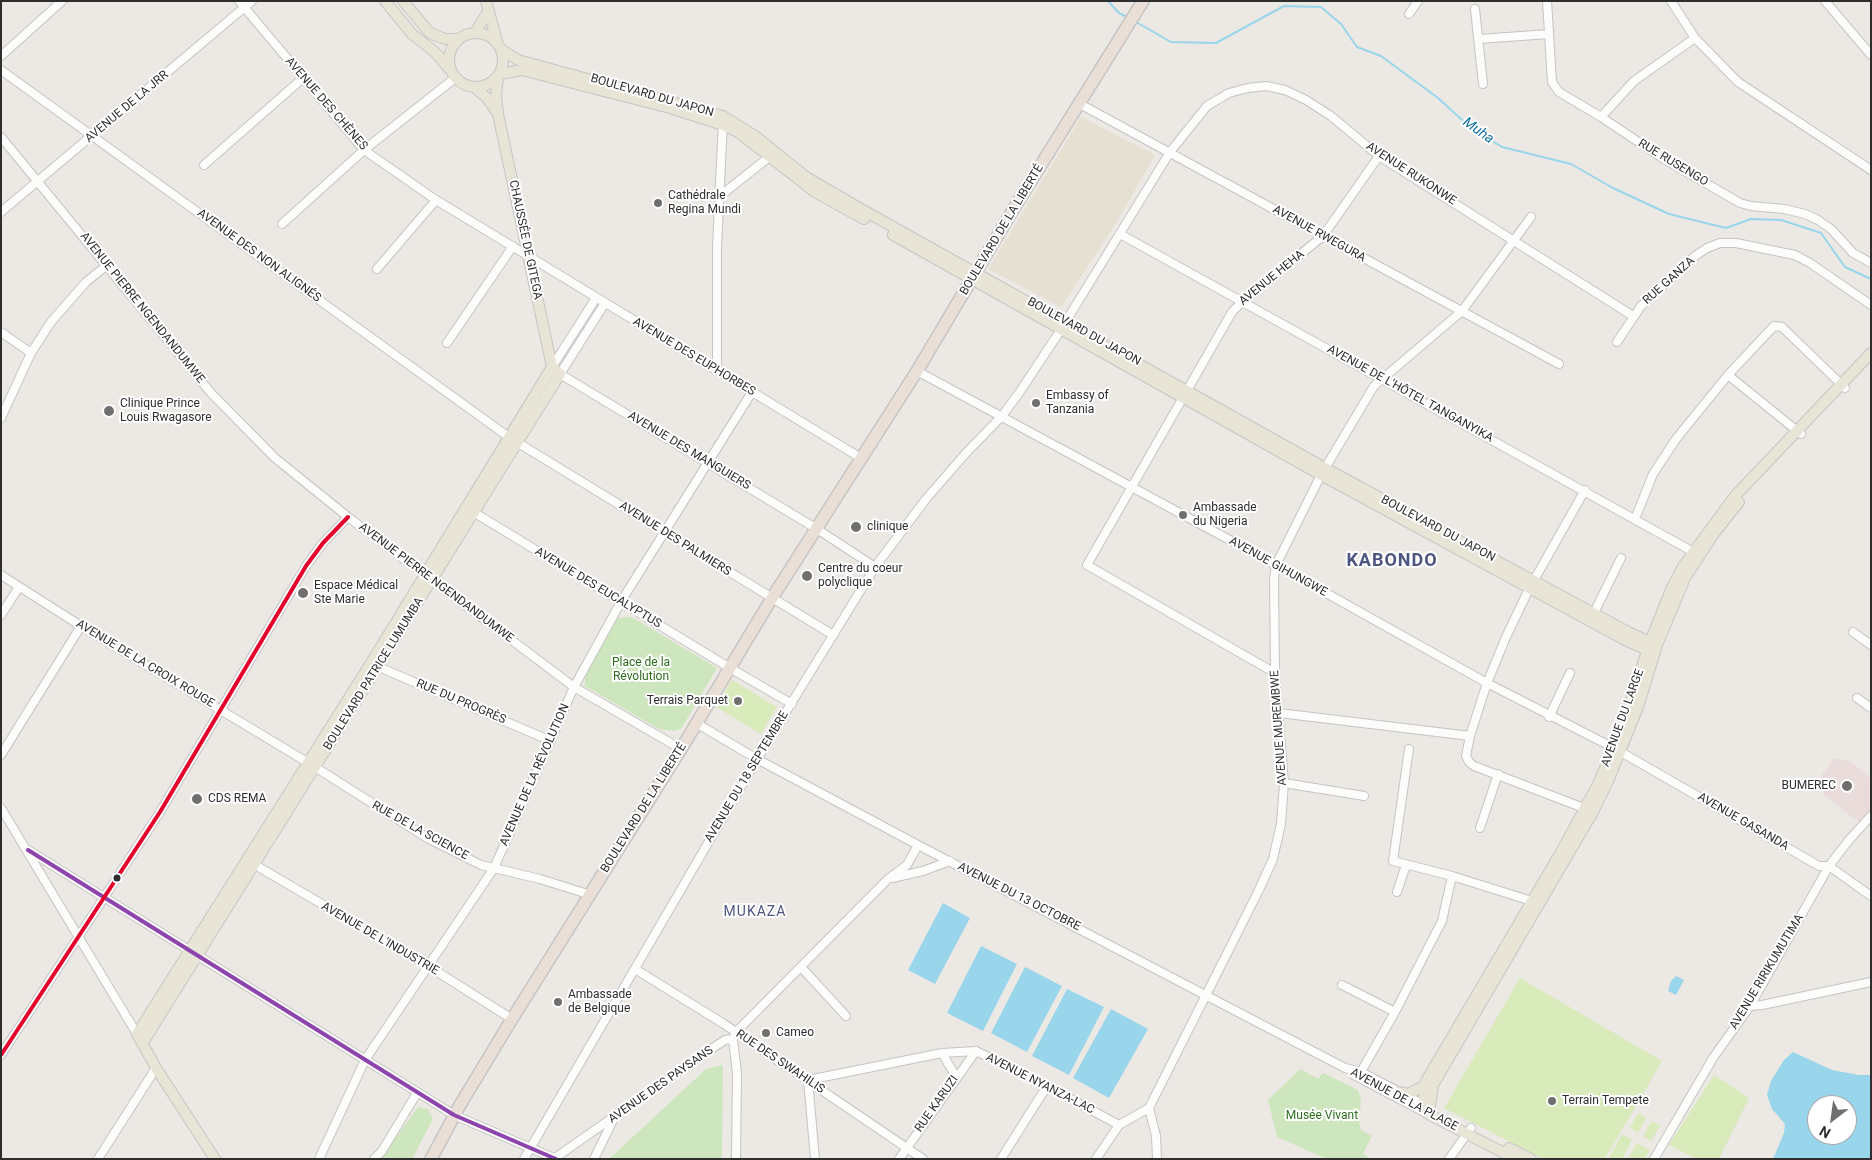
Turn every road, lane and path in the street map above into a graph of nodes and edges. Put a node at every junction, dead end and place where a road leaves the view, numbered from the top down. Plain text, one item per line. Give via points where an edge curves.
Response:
1 (62, 1) edge
2 (252, 1) edge
3 (385, 1) edge
4 (403, 1) edge
5 (486, 1) edge
6 (1418, 1) edge
7 (1547, 1) edge
8 (1671, 1) edge
9 (1825, 1) edge
10 (242, 4) edge
11 (1140, 6) edge
12 (1475, 10) dead end
13 (487, 13) junction
14 (1410, 14) dead end
15 (475, 33) junction
16 (1549, 34) junction
17 (1695, 38) junction
18 (459, 39) junction
19 (1479, 39) junction
20 (500, 47) junction
21 (1871, 55) edge
22 (1, 56) edge
23 (1, 70) edge
24 (453, 74) junction
25 (499, 76) junction
26 (304, 78) junction
27 (1483, 84) dead end
28 (602, 86) junction
29 (475, 88) junction
30 (1080, 104) junction
31 (498, 114) junction
32 (1601, 117) junction
33 (723, 120) junction
34 (93, 136) junction
35 (1, 137) edge
36 (364, 150) junction
37 (1170, 152) junction
38 (772, 155) junction
39 (1379, 156) junction
40 (204, 165) dead end
41 (1871, 170) edge
42 (37, 182) junction
43 (720, 196) junction
44 (436, 200) junction
45 (1, 212) edge
46 (1531, 217) dead end
47 (282, 224) dead end
48 (1120, 234) junction
49 (1323, 236) junction
50 (1514, 240) junction
51 (513, 246) junction
52 (528, 255) junction
53 (1871, 263) edge
54 (107, 264) junction
55 (377, 269) dead end
56 (973, 276) junction
57 (596, 298) junction
58 (1243, 301) junction
59 (605, 303) junction
60 (1871, 305) edge
61 (1462, 312) junction
62 (1633, 316) junction
63 (1063, 326) junction
64 (1, 332) edge
65 (1617, 342) dead end
66 (447, 343) dead end
67 (1871, 352) edge
68 (31, 354) junction
69 (1871, 361) edge
70 (1558, 364) dead end
71 (552, 367) junction
72 (716, 371) junction
73 (917, 371) junction
74 (560, 374) junction
75 (1728, 375) junction
76 (1381, 378) junction
77 (1843, 385) junction
78 (752, 392) junction
79 (1186, 395) junction
80 (1002, 416) junction
81 (1, 418) edge
82 (1799, 432) junction
83 (514, 440) junction
84 (861, 458) junction
85 (708, 462) junction
86 (1323, 471) junction
87 (1131, 487) junction
88 (1585, 490) junction
89 (471, 510) junction
90 (348, 517) junction
91 (1635, 519) junction
92 (816, 529) junction
93 (664, 532) junction
94 (1696, 553) junction
95 (1621, 558) dead end
96 (1276, 565) junction
97 (875, 568) junction
98 (1, 576) edge
99 (428, 578) junction
100 (1532, 585) junction
101 (19, 587) junction
102 (772, 598) junction
103 (622, 600) junction
104 (1, 615) edge
105 (1592, 617) junction
106 (81, 626) junction
107 (1853, 632) dead end
108 (833, 635) junction
109 (1871, 644) edge
110 (1652, 647) junction
111 (375, 665) junction
112 (730, 668) junction
113 (1275, 673) junction
114 (1570, 673) dead end
115 (1487, 683) junction
116 (574, 687) junction
117 (1857, 698) dead end
118 (792, 704) junction
119 (1871, 708) edge
120 (222, 710) junction
121 (1279, 713) junction
122 (1549, 717) junction
123 (696, 723) junction
124 (1470, 736) junction
125 (551, 741) junction
126 (681, 749) junction
127 (1409, 749) dead end
128 (1618, 750) junction
129 (1, 755) edge
130 (757, 759) junction
131 (311, 764) junction
132 (1498, 774) junction
133 (1284, 783) junction
134 (1364, 796) dead end
135 (1, 808) edge
136 (1589, 810) junction
137 (1871, 816) edge
138 (1480, 828) dead end
139 (918, 845) junction
140 (28, 850) junction
141 (950, 861) junction
142 (251, 863) junction
143 (1406, 866) junction
144 (1829, 866) junction
145 (494, 868) junction
146 (1452, 876) junction
147 (888, 879) junction
148 (1397, 892) dead end
149 (591, 895) junction
150 (1871, 896) edge
151 (104, 900) junction
152 (1536, 902) junction
153 (79, 937) junction
154 (194, 954) junction
155 (428, 966) junction
156 (801, 967) junction
157 (635, 969) junction
158 (1871, 982) edge
159 (1342, 985) dead end
160 (1207, 994) junction
161 (1750, 1006) junction
162 (1395, 1012) junction
163 (846, 1016) dead end
164 (512, 1019) junction
165 (137, 1034) junction
166 (734, 1035) junction
167 (142, 1044) junction
168 (976, 1051) junction
169 (942, 1053) junction
170 (1, 1055) edge
171 (1445, 1056) junction
172 (366, 1060) junction
173 (156, 1068) junction
174 (1345, 1068) joint
175 (1360, 1074) junction
176 (956, 1077) junction
177 (808, 1080) junction
178 (1048, 1086) junction
179 (1424, 1086) junction
180 (1398, 1092) junction
181 (417, 1093) junction
182 (1149, 1108) junction
183 (1429, 1111) junction
184 (454, 1115) junction
185 (614, 1118) junction
186 (1119, 1125) junction
187 (1469, 1131) junction
188 (530, 1147) junction
189 (906, 1148) junction
190 (555, 1158) edge
191 (98, 1159) edge
192 (215, 1159) edge
193 (319, 1159) edge
194 (374, 1159) edge
195 (431, 1159) edge
196 (524, 1159) edge
197 (594, 1159) edge
198 (736, 1159) edge
199 (815, 1159) edge
200 (899, 1159) edge
201 (923, 1159) edge
202 (1001, 1159) edge
203 (1096, 1159) edge
204 (1157, 1159) edge
205 (1449, 1159) edge
206 (1516, 1159) edge
207 (1531, 1159) edge
208 (1654, 1159) edge

1 - 22 street
2 - 10 street, AVENUE DE LA JRR
3 - 24 main road via 412,34 436,52
4 - 18 main road via 430,33 445,39
5 - 13 main road
6 - 14 street
7 - 16 street, RUE RUSENGO
8 - 17 street
9 - 21 street
10 - 26 street, AVENUE DES CHÈNES
10 - 34 street, AVENUE DE LA JRR
11 - 30 highway, BOULEVARD DE LA LIBERTÉ
12 - 19 street
13 - 15 main road
13 - 20 main road
15 - 18 main road
15 - 20 main road via 488,35
16 - 19 street
16 - 32 street, RUE RUSENGO via 1555,88
17 - 32 street via 1634,81
17 - 41 street via 1738,82
18 - 24 main road via 449,57
19 - 27 street
20 - 25 main road via 504,62
20 - 28 main road, BOULEVARD DU JAPON via 518,60
23 - 34 street, AVENUE DES NON ALIGNÉS
24 - 29 main road via 467,86
24 - 36 street
25 - 28 main road, BOULEVARD DU JAPON via 522,70
25 - 29 main road via 483,87
25 - 31 main road, CHAUSSÉE DE GITEGA
26 - 36 street, AVENUE DES CHÈNES
26 - 40 street
28 - 33 main road, BOULEVARD DU JAPON
29 - 31 main road, CHAUSSÉE DE GITEGA
30 - 37 street, AVENUE RWEGURA
30 - 56 highway, BOULEVARD DE LA LIBERTÉ
31 - 52 main road, CHAUSSÉE DE GITEGA
32 - 53 street, RUE RUSENGO via 1664,159 1740,203 1798,212 1818,220 1853,253
33 - 38 main road, BOULEVARD DU JAPON
33 - 43 street
34 - 42 street, AVENUE DE LA JRR
34 - 83 street, AVENUE DES NON ALIGNÉS
35 - 42 street, AVENUE PIERRE NGENDANDUMWE
36 - 44 street, AVENUE DES CHÈNES
36 - 47 street
37 - 39 street, AVENUE RUKONWE via 1208,106 1230,93 1266,86 1285,90 1306,100 1331,116
37 - 48 street, AVENUE RUKONWE
37 - 49 street, AVENUE RWEGURA
38 - 43 street
38 - 56 main road, BOULEVARD DU JAPON via 803,184
39 - 49 street, AVENUE HEHA
39 - 50 street, AVENUE RUKONWE
42 - 45 street, AVENUE DE LA JRR
42 - 54 street, AVENUE PIERRE NGENDANDUMWE
43 - 72 street
44 - 51 street, AVENUE DES CHÈNES
44 - 55 street
46 - 50 street
48 - 58 street, AVENUE DE L'HÔTEL TANGANYIKA
48 - 63 street, AVENUE RUKONWE
49 - 58 street, AVENUE HEHA
49 - 61 street, AVENUE RWEGURA
50 - 61 street
50 - 62 street, AVENUE RUKONWE
51 - 52 street, AVENUE DES CHÈNES
51 - 66 street
52 - 57 street, AVENUE DES EUPHORBES
52 - 71 main road, CHAUSSÉE DE GITEGA
54 - 68 street via 66,303
54 - 90 street, AVENUE PIERRE NGENDANDUMWE via 219,402 275,458
56 - 63 main road, BOULEVARD DU JAPON
56 - 73 highway, BOULEVARD DE LA LIBERTÉ
57 - 59 street, AVENUE DES EUPHORBES
57 - 71 street, BOULEVARD PATRICE LUMUMBA
58 - 76 street, AVENUE DE L'HÔTEL TANGANYIKA
58 - 79 street, AVENUE HEHA via 1232,312
59 - 72 street, AVENUE DES EUPHORBES
59 - 74 street, BOULEVARD PATRICE LUMUMBA
60 - 62 street, RUE GANZA via 1795,255 1736,243 1707,248 1695,256
61 - 70 street, AVENUE RWEGURA
61 - 76 street
62 - 65 street, RUE GANZA
63 - 79 main road, BOULEVARD DU JAPON
63 - 80 street, AVENUE DU 18 SEPTEMBRE
64 - 68 street
67 - 77 main road, AVENUE DU LARGE
68 - 81 street
69 - 77 main road, AVENUE DU LARGE
71 - 74 main road
71 - 83 main road, BOULEVARD PATRICE LUMUMBA
72 - 78 street, AVENUE DES EUPHORBES
73 - 80 street, AVENUE GIHUNGWE
73 - 84 highway, BOULEVARD DE LA LIBERTÉ
74 - 83 main road, BOULEVARD PATRICE LUMUMBA
74 - 85 street, AVENUE DES MANGUIERS
75 - 77 street via 1778,325
75 - 82 street
75 - 91 street via 1658,466
76 - 86 street
76 - 88 street, AVENUE DE L'HÔTEL TANGANYIKA
77 - 82 main road, AVENUE DU LARGE
78 - 84 street, AVENUE DES EUPHORBES
78 - 85 street, AVENUE DE LA RÉVOLUTION
79 - 86 main road, BOULEVARD DU JAPON
79 - 87 street, AVENUE HEHA
80 - 87 street, AVENUE GIHUNGWE
80 - 97 street, AVENUE DU 18 SEPTEMBRE via 926,499
82 - 94 main road, AVENUE DU LARGE via 1735,496
83 - 89 main road, BOULEVARD PATRICE LUMUMBA
83 - 93 street, AVENUE DES PALMIERS
84 - 92 highway, BOULEVARD DE LA LIBERTÉ
85 - 92 street, AVENUE DES MANGUIERS
85 - 93 street, AVENUE DE LA RÉVOLUTION
86 - 96 street
86 - 100 main road, BOULEVARD DU JAPON
87 - 96 street, AVENUE GIHUNGWE
87 - 113 street, AVENUE HEHA via 1087,565
88 - 91 street, AVENUE DE L'HÔTEL TANGANYIKA
88 - 100 street
89 - 99 main road, BOULEVARD PATRICE LUMUMBA
89 - 103 street, AVENUE DES EUCALYPTUS
90 - 99 street, AVENUE PIERRE NGENDANDUMWE
90 - 120 street via 306,566
91 - 94 street, AVENUE DE L'HÔTEL TANGANYIKA
92 - 97 street, AVENUE DES MANGUIERS
92 - 102 highway, BOULEVARD DE LA LIBERTÉ
93 - 102 street, AVENUE DES PALMIERS
93 - 103 street, AVENUE DE LA RÉVOLUTION
94 - 110 main road, AVENUE DU LARGE
95 - 105 street
96 - 113 street, AVENUE MUREMBWE
96 - 115 street, AVENUE GIHUNGWE
97 - 108 street, AVENUE DU 18 SEPTEMBRE
98 - 101 street, AVENUE DE LA CROIX ROUGE
99 - 111 main road, BOULEVARD PATRICE LUMUMBA
99 - 116 street, AVENUE PIERRE NGENDANDUMWE
100 - 105 main road, BOULEVARD DU JAPON
100 - 115 street
101 - 104 street
101 - 106 street, AVENUE DE LA CROIX ROUGE
102 - 108 street, AVENUE DES PALMIERS
102 - 112 highway, BOULEVARD DE LA LIBERTÉ
103 - 112 street, AVENUE DES EUCALYPTUS
103 - 116 street, AVENUE DE LA RÉVOLUTION
105 - 110 main road, BOULEVARD DU JAPON
106 - 120 street, AVENUE DE LA CROIX ROUGE
106 - 129 street
107 - 109 street
108 - 118 street, AVENUE DU 18 SEPTEMBRE
110 - 128 main road, AVENUE DU LARGE
111 - 125 street, RUE DU PROGRÈS
111 - 131 main road, BOULEVARD PATRICE LUMUMBA
112 - 118 street, AVENUE DES EUCALYPTUS
112 - 123 highway, BOULEVARD DE LA LIBERTÉ
113 - 121 street, AVENUE MUREMBWE
114 - 122 street
115 - 122 street, AVENUE GIHUNGWE
115 - 124 street
116 - 125 street, AVENUE DE LA RÉVOLUTION
116 - 126 street, AVENUE PIERRE NGENDANDUMWE
117 - 119 street
118 - 130 street, AVENUE DU 18 SEPTEMBRE
120 - 131 street, AVENUE DE LA CROIX ROUGE
120 - 151 street
121 - 124 street
121 - 133 street, AVENUE MUREMBWE
122 - 128 street, AVENUE GIHUNGWE
123 - 126 highway, BOULEVARD DE LA LIBERTÉ
123 - 130 street, AVENUE DU 13 OCTOBRE
124 - 132 street via 1466,756 1469,762
125 - 145 street, AVENUE DE LA RÉVOLUTION
126 - 149 highway, BOULEVARD DE LA LIBERTÉ
127 - 143 street via 1393,861
128 - 136 main road, AVENUE DU LARGE
128 - 144 street, AVENUE GASANDA via 1820,866
130 - 139 street, AVENUE DU 13 OCTOBRE
130 - 157 street, AVENUE DU 18 SEPTEMBRE
131 - 142 main road, BOULEVARD PATRICE LUMUMBA
131 - 145 street, RUE DE LA SCIENCE via 429,839 480,865
132 - 136 street
132 - 138 street
133 - 134 street
133 - 160 street, AVENUE MUREMBWE via 1281,824 1273,859
135 - 140 street
136 - 152 main road, AVENUE DU LARGE
137 - 144 street, AVENUE RIRIKUMUTIMA
139 - 141 street, AVENUE DU 13 OCTOBRE
139 - 147 street, AVENUE DES PAYSANS via 907,866
140 - 151 street
140 - 153 street
141 - 147 street
141 - 160 street, AVENUE DU 13 OCTOBRE
142 - 154 main road, BOULEVARD PATRICE LUMUMBA
142 - 155 street, AVENUE DE L'INDUSTRIE
143 - 146 street
143 - 148 street
144 - 150 street, AVENUE GASANDA
144 - 161 street, AVENUE RIRIKUMUTIMA
145 - 149 street, RUE DE LA SCIENCE via 540,878
145 - 155 street, AVENUE DE LA RÉVOLUTION
146 - 152 street
146 - 162 street via 1442,921
147 - 156 street, AVENUE DES PAYSANS
149 - 164 highway, BOULEVARD DE LA LIBERTÉ
151 - 153 street
151 - 154 street
152 - 171 main road, AVENUE DU LARGE
153 - 165 street
153 - 170 street
154 - 165 main road, BOULEVARD PATRICE LUMUMBA
154 - 167 main road, BOULEVARD PATRICE LUMUMBA
154 - 172 street
155 - 164 street, AVENUE DE L'INDUSTRIE
155 - 172 street, AVENUE DE LA RÉVOLUTION
156 - 163 street
156 - 166 street, AVENUE DES PAYSANS
157 - 166 street, RUE DES SWAHILIS
157 - 188 street, AVENUE DU 18 SEPTEMBRE
158 - 161 street
159 - 162 street
160 - 174 street, AVENUE DU 13 OCTOBRE
160 - 182 street, AVENUE MUREMBWE
161 - 208 street, AVENUE RIRIKUMUTIMA via 1713,1058
162 - 175 street
164 - 184 highway, BOULEVARD DE LA LIBERTÉ
165 - 167 main road
166 - 177 street, RUE DES SWAHILIS
166 - 185 street, AVENUE DES PAYSANS
166 - 198 street
167 - 173 main road
168 - 169 street, AVENUE NYANZA-LAC
168 - 176 street, RUE KARUZI
168 - 178 street, AVENUE NYANZA-LAC
169 - 176 street
169 - 177 street, AVENUE NYANZA-LAC
171 - 179 main road, AVENUE DU LARGE
171 - 183 main road, AVENUE DU LARGE via 1433,1085
172 - 181 street
172 - 193 street, AVENUE DE LA RÉVOLUTION
173 - 191 street
173 - 192 main road
174 - 175 street, AVENUE DE LA PLAGE
175 - 180 street, AVENUE DE LA PLAGE
175 - 183 street, AVENUE DE LA PLAGE
176 - 189 street, RUE KARUZI
177 - 189 street, RUE DES SWAHILIS
177 - 199 street
178 - 186 street, AVENUE NYANZA-LAC
178 - 202 street
179 - 180 main road via 1408,1094
179 - 183 main road
180 - 183 street, AVENUE DE LA PLAGE
181 - 184 street
181 - 194 street via 382,1152
182 - 186 street
182 - 204 street via 1156,1136
183 - 187 main road, AVENUE DE LA PLAGE
184 - 188 street
184 - 195 highway, BOULEVARD DE LA LIBERTÉ
185 - 190 street, AVENUE DES PAYSANS
185 - 197 street
186 - 203 street
187 - 205 street
187 - 206 main road, AVENUE DE LA PLAGE
187 - 207 main road, AVENUE DE LA PLAGE
188 - 190 street
188 - 196 street, AVENUE DU 18 SEPTEMBRE
189 - 200 street, RUE KARUZI
189 - 201 street, RUE DES SWAHILIS

